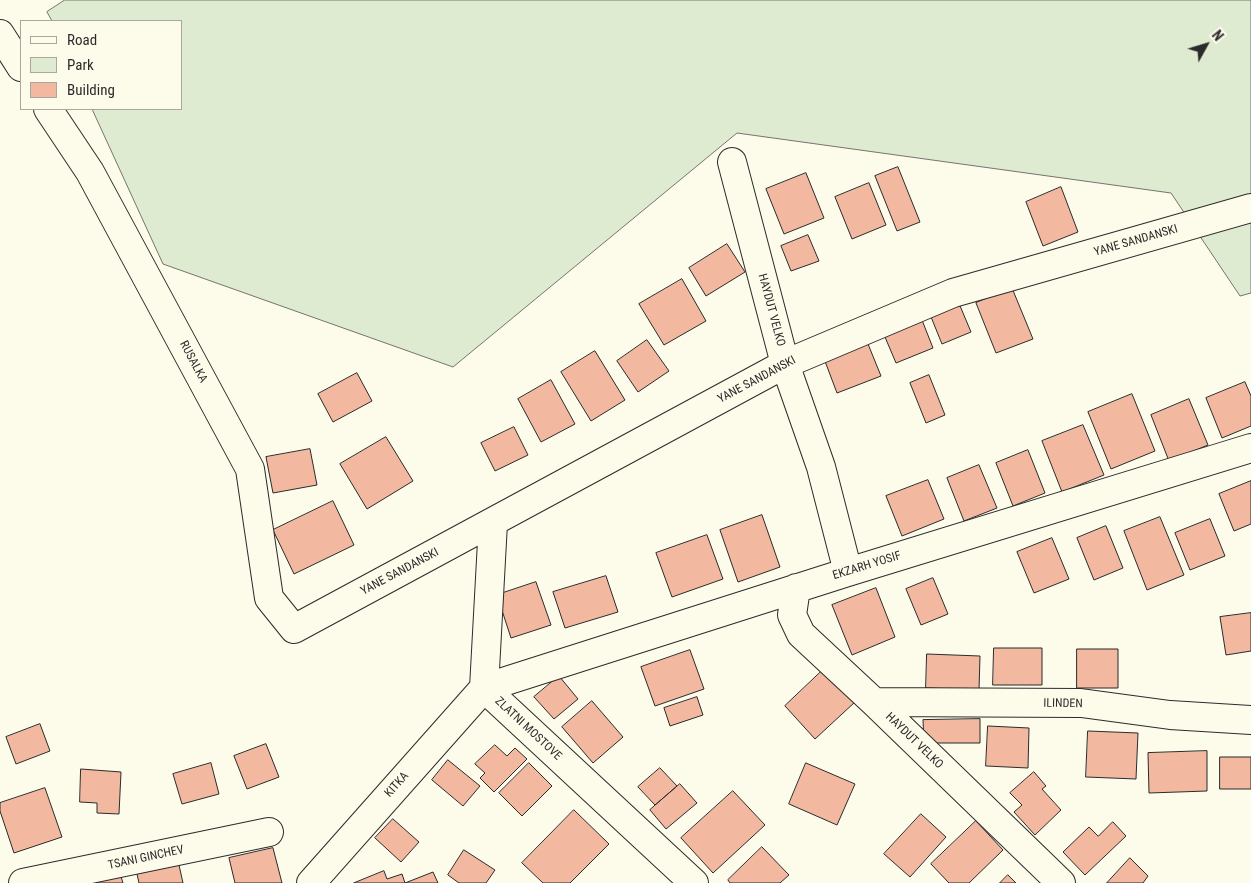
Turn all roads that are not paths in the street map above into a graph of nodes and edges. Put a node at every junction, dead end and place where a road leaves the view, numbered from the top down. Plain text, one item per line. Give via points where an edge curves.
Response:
1 (0, 34) edge
2 (20, 65) edge
3 (49, 110) edge
4 (732, 162) dead end
5 (1251, 208) edge
6 (785, 364) junction
7 (1251, 448) edge
8 (493, 522) junction
9 (848, 572) junction
10 (796, 588) junction
11 (294, 629) joint
12 (484, 688) junction
13 (874, 702) junction
14 (1251, 720) edge
15 (269, 832) dead end
16 (23, 883) edge
17 (311, 883) edge
18 (694, 883) edge
19 (1061, 883) edge

1 - 2 street
3 - 11 street, RUSALKA via 90,172 250,469 270,598
4 - 6 street, HAYDUT VELKO
5 - 6 street, YANE SANDANSKI via 953,293
6 - 8 street, YANE SANDANSKI
6 - 9 street, HAYDUT VELKO via 821,468
7 - 9 street, EKZARH YOSIF
8 - 11 street, YANE SANDANSKI
8 - 12 street, ZLATNI MOSTOVE
9 - 10 street, EKZARH YOSIF
10 - 12 street, EKZARH YOSIF
10 - 13 street, HAYDUT VELKO via 792,615 801,634
12 - 17 street, KITKA
12 - 18 street, ZLATNI MOSTOVE
13 - 14 street, ILINDEN via 1081,703 1170,715
13 - 19 street, HAYDUT VELKO
15 - 16 street, TSANI GINCHEV

